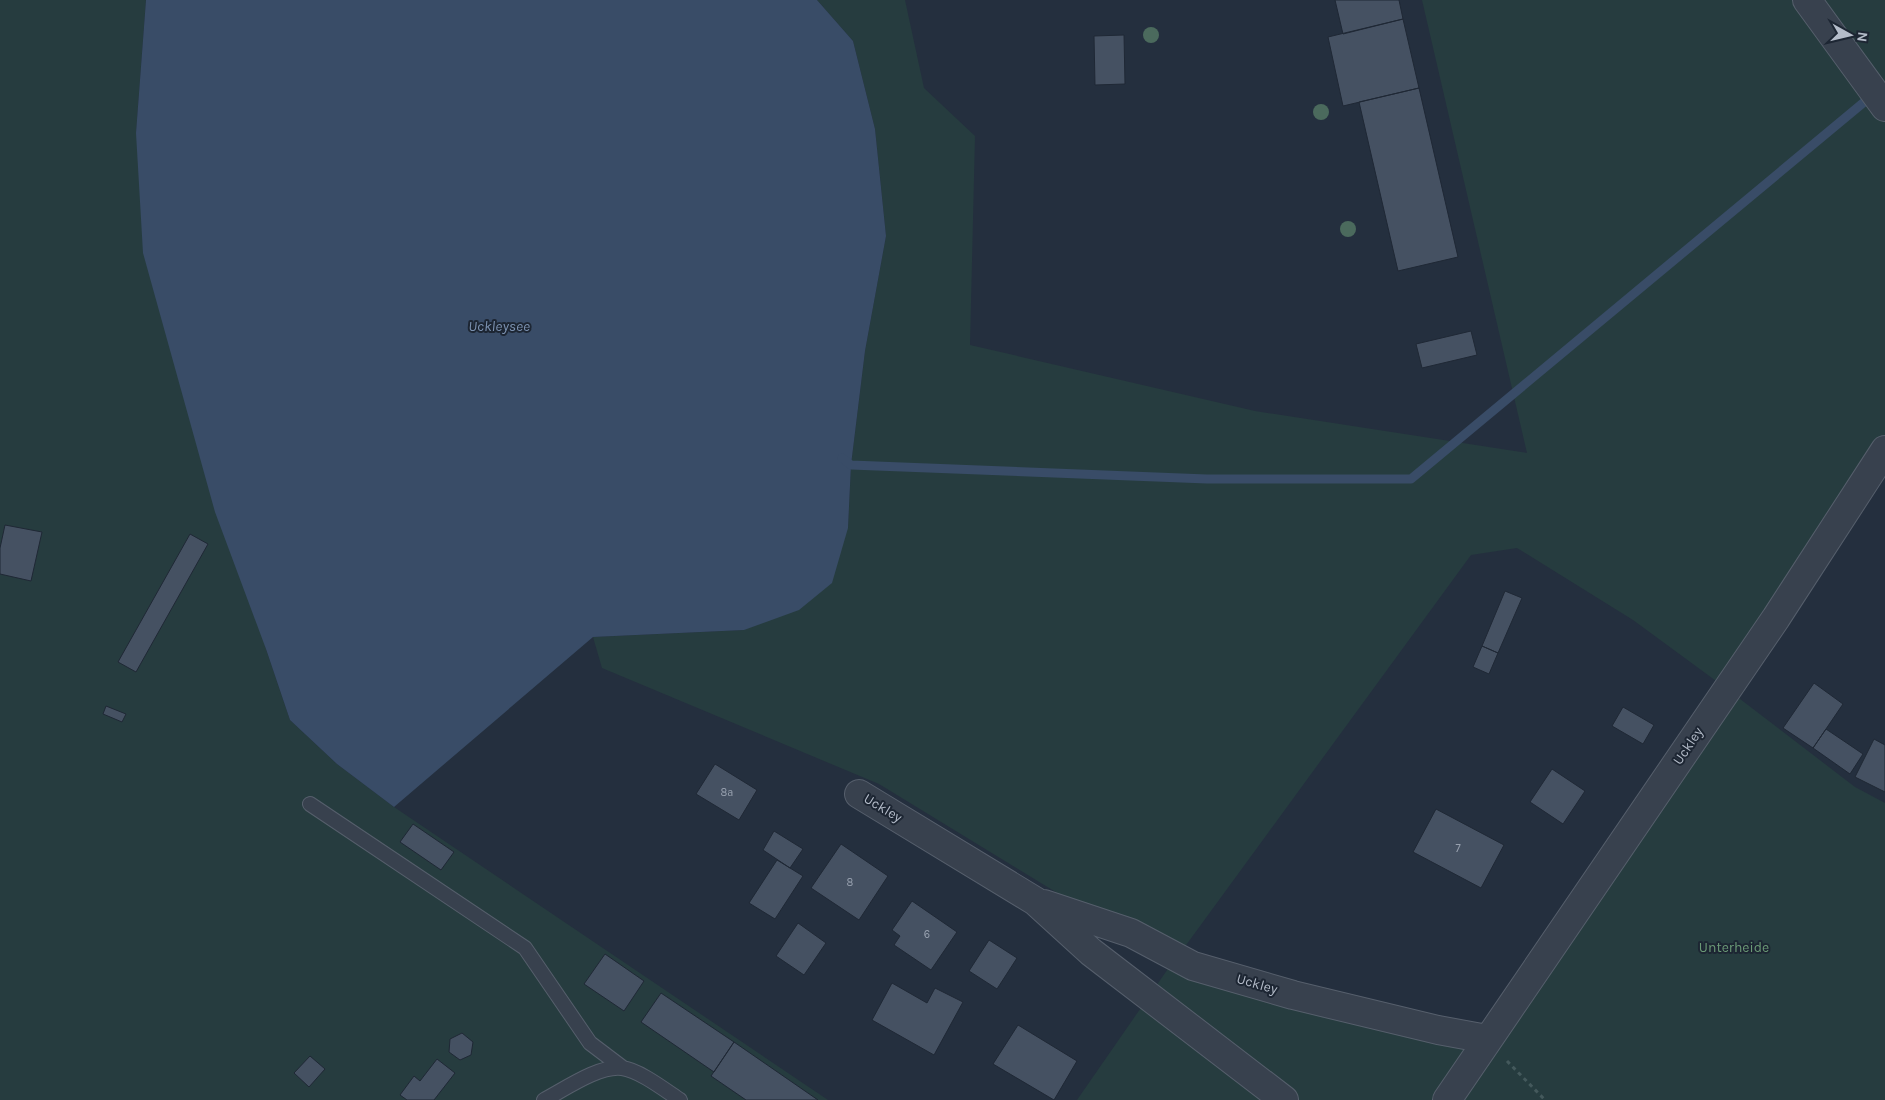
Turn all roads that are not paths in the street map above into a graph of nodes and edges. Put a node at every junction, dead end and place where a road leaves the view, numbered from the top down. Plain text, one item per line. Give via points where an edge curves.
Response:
1 (1807, 0) edge
2 (1885, 107) edge
3 (1885, 450) edge
4 (859, 794) dead end
5 (310, 804) dead end
6 (1036, 901) junction
7 (1488, 1040) junction
8 (623, 1068) junction
9 (544, 1100) edge
10 (680, 1100) edge
11 (1284, 1100) edge
12 (1447, 1100) edge

1 - 2 street
3 - 7 street, Uckley via 1776,618
4 - 6 street, Uckley
5 - 8 lane via 525,948 590,1043
6 - 7 street, Uckley via 1131,933 1193,966 1293,995
6 - 11 street, Uckley via 1091,952
7 - 12 street, Uckley
8 - 9 lane via 601,1070
8 - 10 lane

